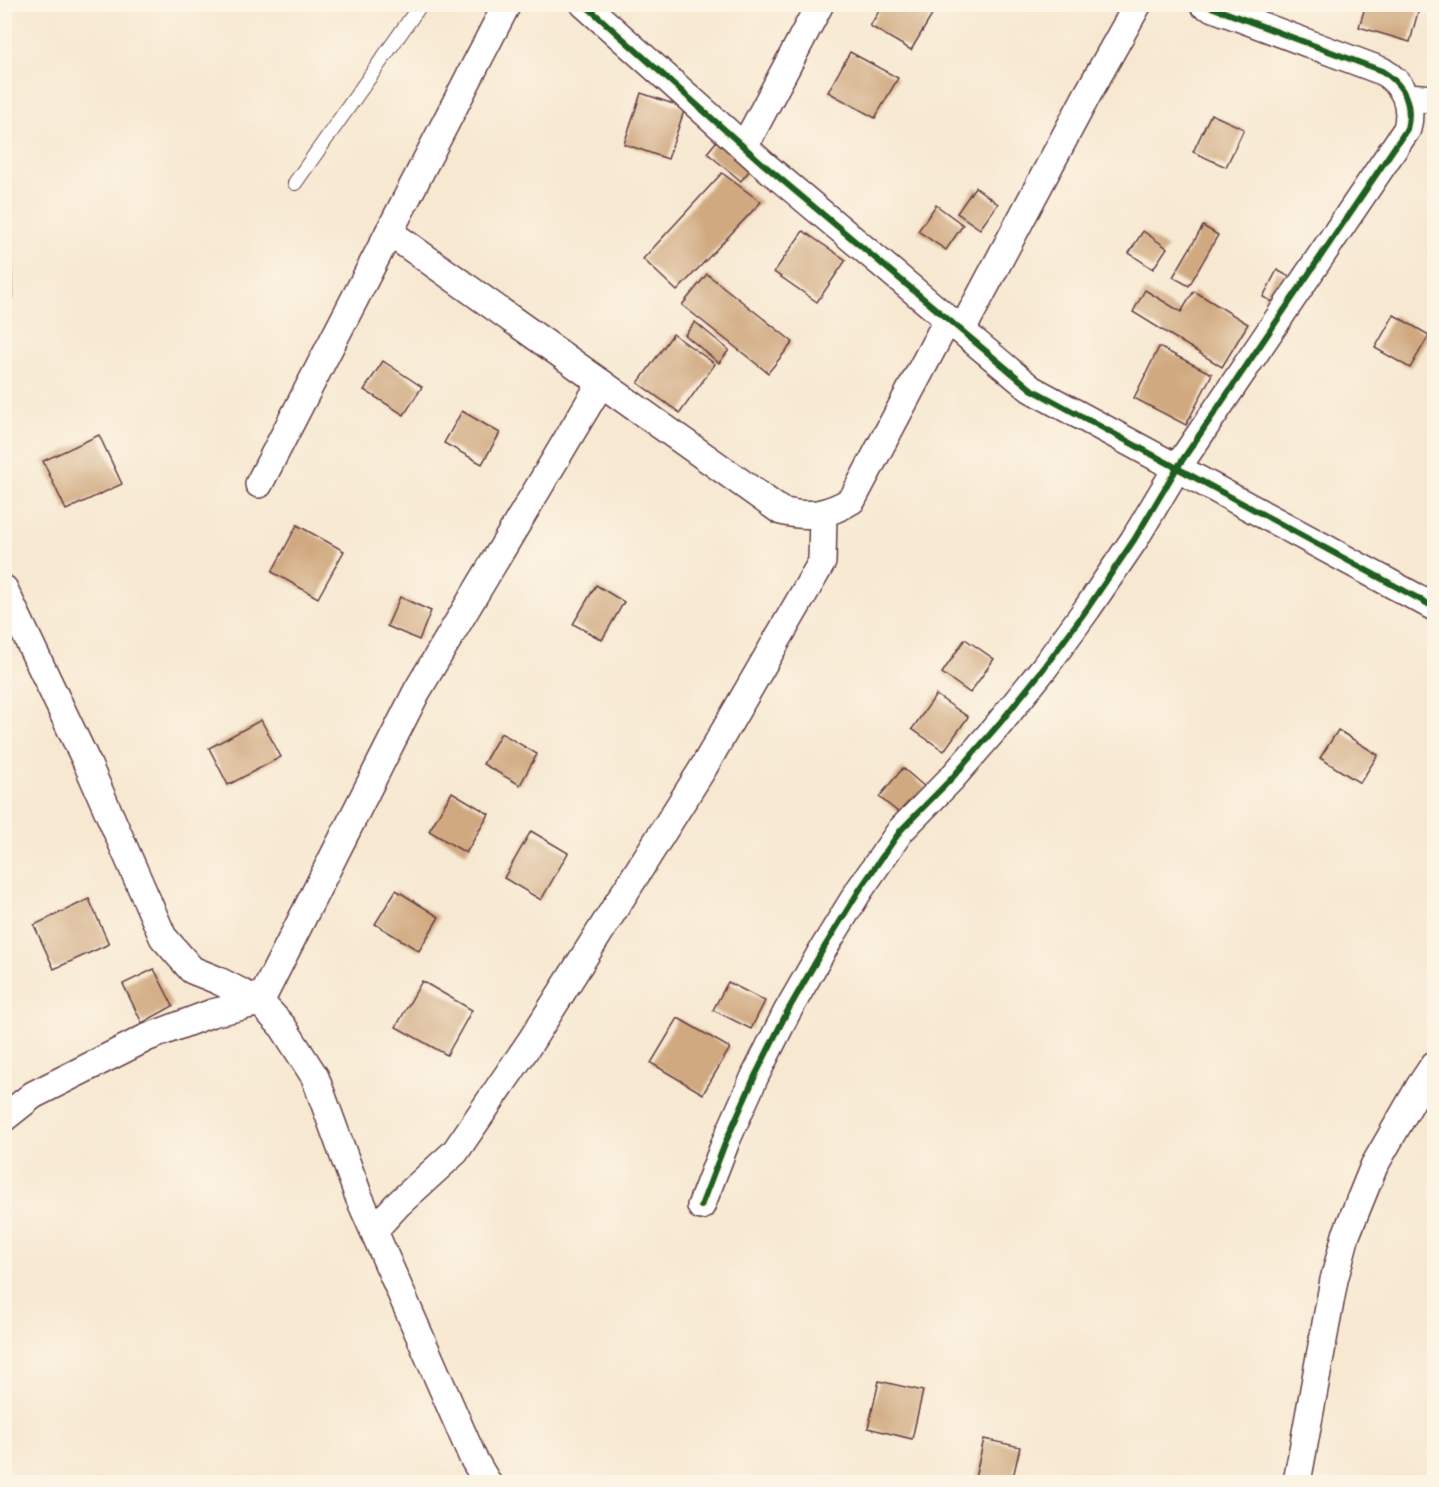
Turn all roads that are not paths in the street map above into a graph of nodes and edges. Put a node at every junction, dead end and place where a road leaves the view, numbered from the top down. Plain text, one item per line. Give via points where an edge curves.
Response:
1 (421, 4) edge
2 (507, 4) edge
3 (584, 4) edge
4 (820, 4) edge
5 (1138, 4) edge
6 (1203, 4) edge
7 (1407, 97) junction
8 (1434, 99) edge
9 (744, 147) junction
10 (295, 183) dead end
11 (389, 232) junction
12 (955, 325) junction
13 (601, 383) junction
14 (1177, 468) junction
15 (259, 484) dead end
16 (823, 514) junction
17 (4, 589) edge
18 (1434, 606) edge
19 (260, 1002) junction
20 (1434, 1065) edge
21 (4, 1118) edge
22 (701, 1206) dead end
23 (374, 1230) junction
24 (487, 1482) edge
25 (1297, 1482) edge

1 - 10 lane
2 - 11 street
3 - 9 street
4 - 9 street
5 - 12 street
6 - 7 street via 1382,71 1393,77
7 - 8 street
7 - 14 street via 1407,129
9 - 12 street
11 - 13 street
11 - 15 street
12 - 14 street via 1031,389
12 - 16 street via 852,500
13 - 16 street via 781,511
13 - 19 street via 417,691
14 - 18 street
14 - 22 street via 1088,609 1044,668 960,769 901,830 860,889 787,1012 741,1108
16 - 23 street via 822,562 702,770 531,1041 455,1152
17 - 19 street via 87,763 162,937 192,970
19 - 21 street via 212,1013 146,1038 33,1095
19 - 23 street via 283,1027 315,1077
20 - 25 street via 1374,1166 1346,1235 1334,1280
23 - 24 street

